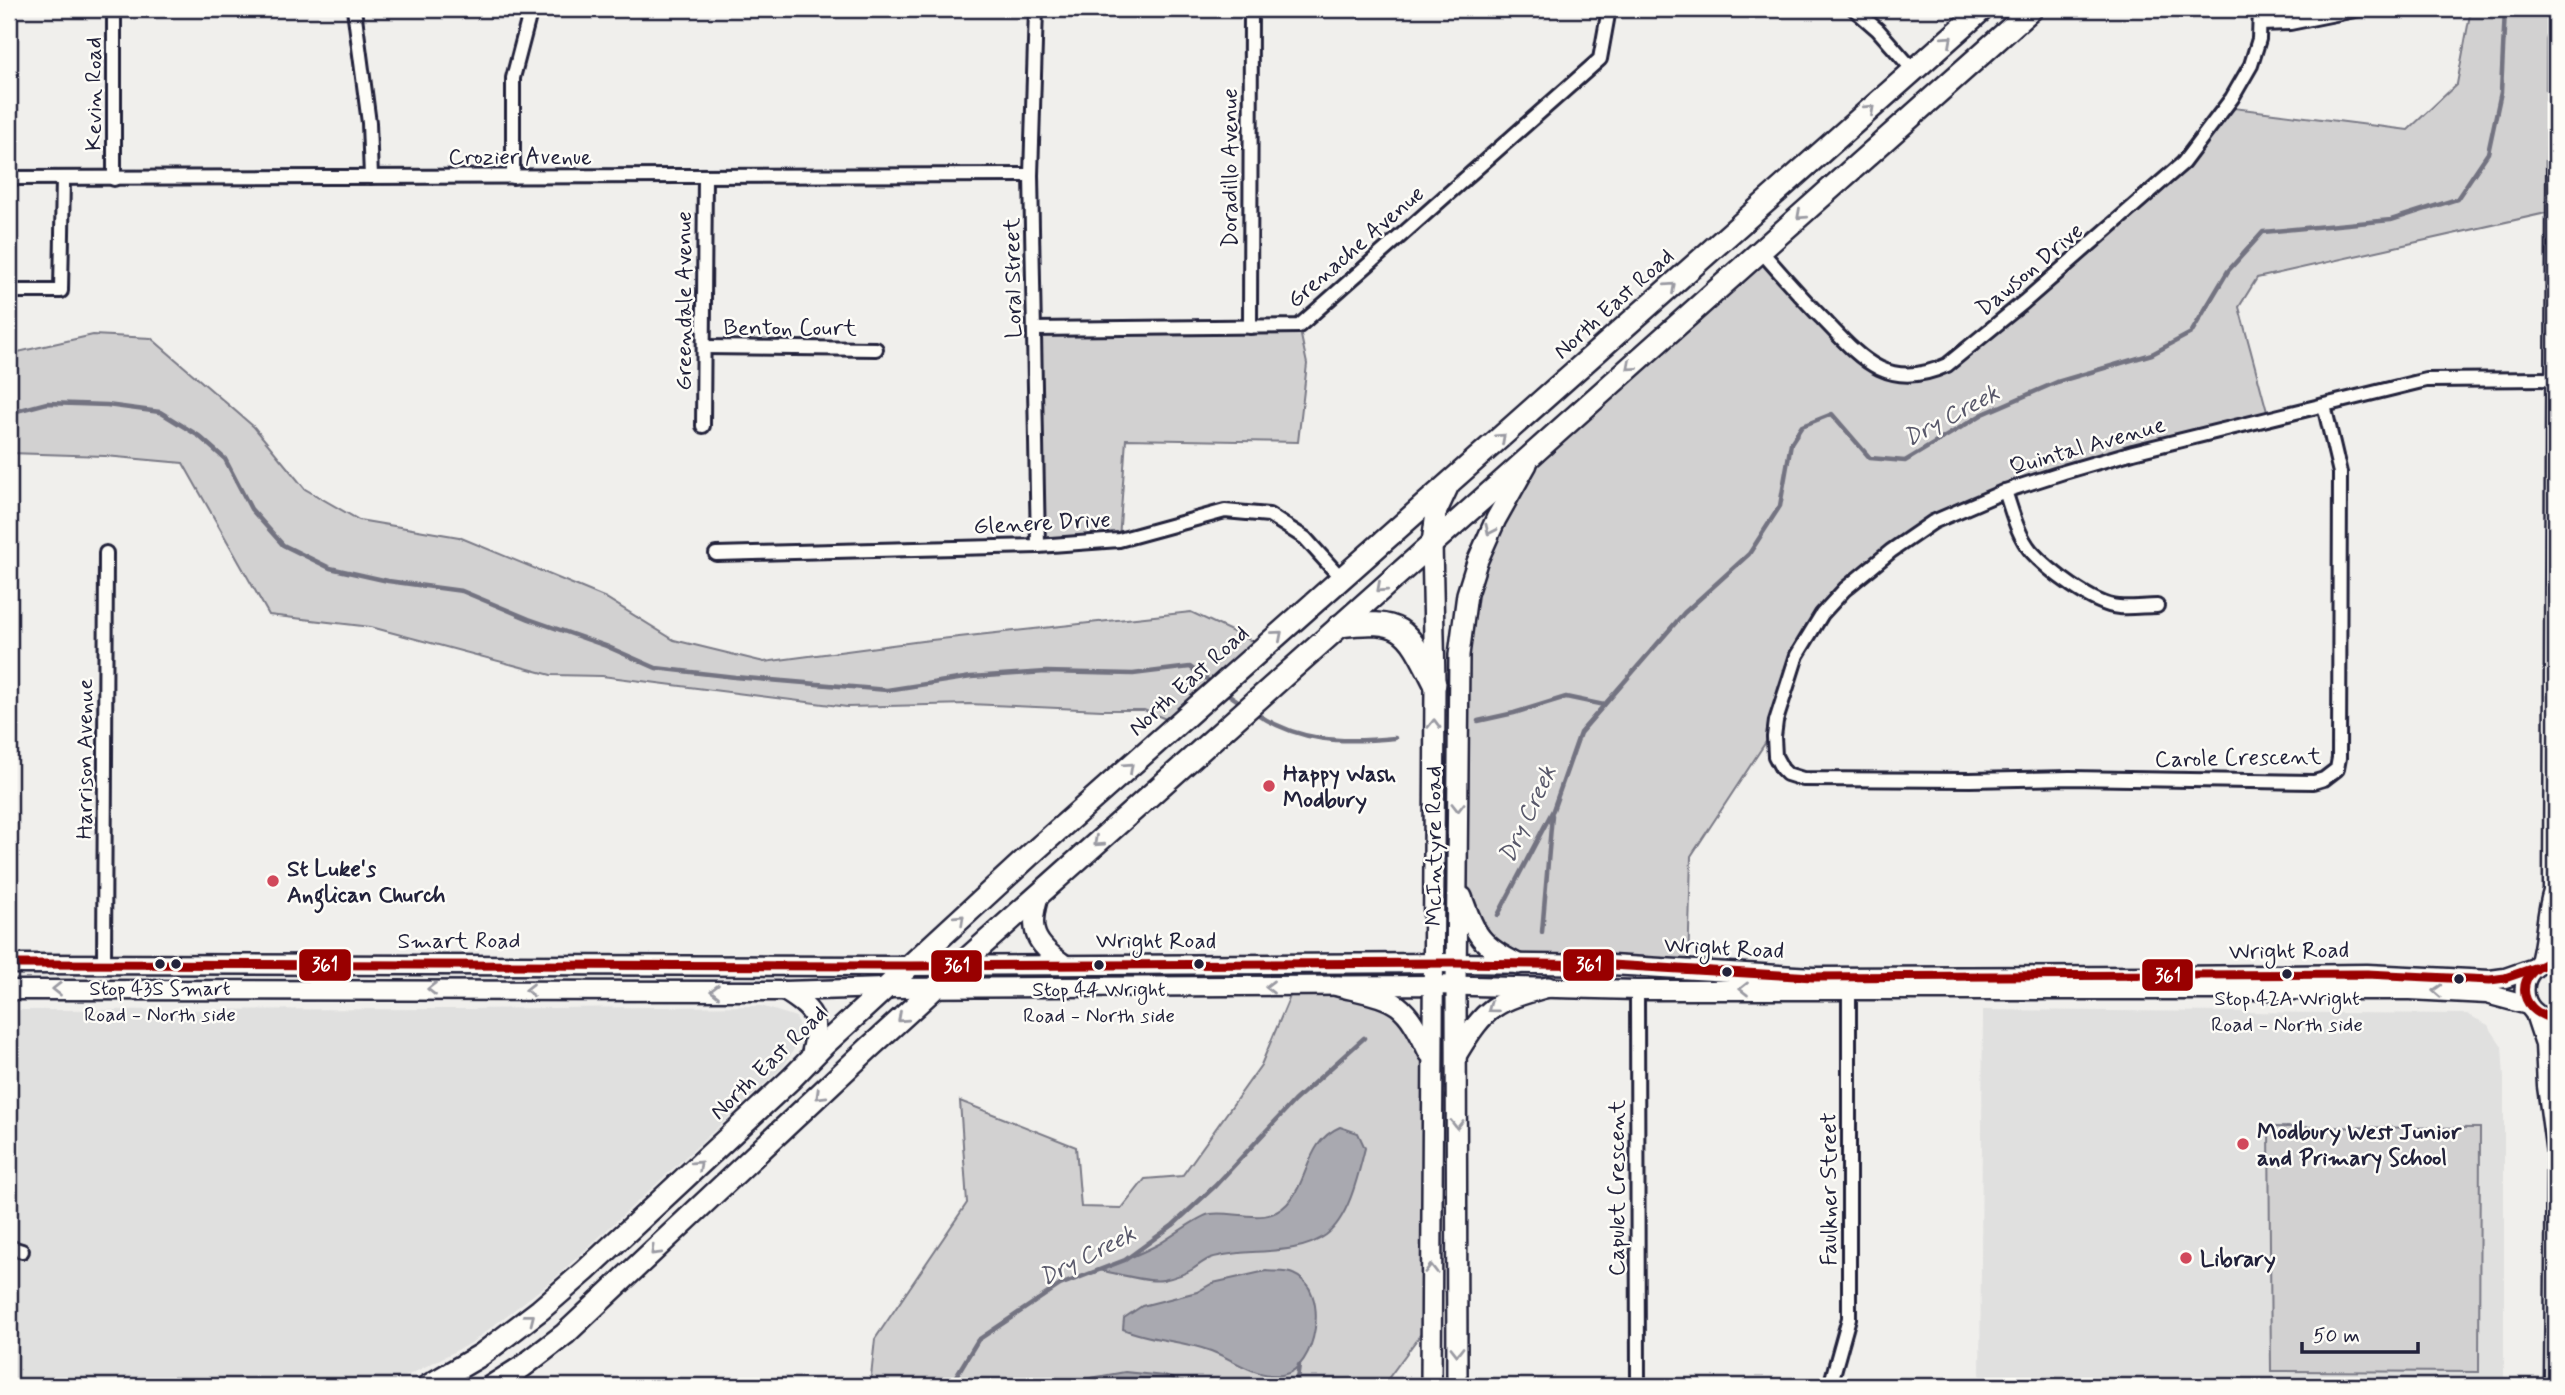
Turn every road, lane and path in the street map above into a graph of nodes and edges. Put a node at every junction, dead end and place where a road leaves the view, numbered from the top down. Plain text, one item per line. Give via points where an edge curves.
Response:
1 (114, 9) edge
2 (354, 9) edge
3 (531, 9) edge
4 (1036, 9) edge
5 (1251, 9) edge
6 (1609, 9) edge
7 (1854, 9) edge
8 (1983, 9) edge
9 (2032, 9) edge
10 (2260, 9) edge
11 (2360, 9) edge
12 (2260, 24) junction
13 (2556, 40) edge
14 (1969, 65) junction
15 (1913, 71) junction
16 (1912, 117) junction
17 (1031, 175) junction
18 (705, 176) junction
19 (371, 177) junction
20 (513, 177) junction
21 (9, 178) edge
22 (62, 178) junction
23 (114, 178) junction
24 (1760, 251) junction
25 (9, 291) edge
26 (1250, 327) junction
27 (1034, 329) junction
28 (704, 347) junction
29 (876, 349) dead end
30 (2555, 379) edge
31 (2324, 405) junction
32 (703, 426) dead end
33 (1536, 450) junction
34 (1450, 483) junction
35 (2005, 491) junction
36 (1432, 543) junction
37 (1038, 546) junction
38 (106, 553) dead end
39 (716, 554) dead end
40 (1342, 579) junction
41 (2157, 606) dead end
42 (1339, 626) junction
43 (1435, 684) junction
44 (1777, 762) joint
45 (2554, 775) edge
46 (1458, 886) junction
47 (1039, 895) junction
48 (2554, 896) edge
49 (2556, 961) edge
50 (1432, 963) junction
51 (1456, 963) junction
52 (9, 964) edge
53 (1064, 964) junction
54 (1518, 964) junction
55 (104, 965) junction
56 (910, 965) junction
57 (960, 965) junction
58 (2536, 967) junction
59 (1432, 985) junction
60 (1456, 985) junction
61 (1338, 986) junction
62 (1548, 987) junction
63 (885, 988) junction
64 (935, 988) junction
65 (1849, 989) junction
66 (9, 990) edge
67 (1637, 990) junction
68 (784, 991) junction
69 (2530, 1008) junction
70 (2556, 1019) edge
71 (1456, 1055) junction
72 (810, 1059) junction
73 (1432, 1060) junction
74 (2556, 1084) edge
75 (2550, 1108) junction
76 (9, 1247) edge
77 (22, 1251) dead end
78 (475, 1359) junction
79 (495, 1385) edge
80 (428, 1386) edge
81 (1431, 1386) edge
82 (1457, 1386) edge
83 (1638, 1386) edge
84 (1830, 1386) edge
85 (2553, 1386) edge

1 - 23 street, Kevin Road
2 - 19 street
3 - 20 street via 513,78
4 - 17 street, Loral Street
5 - 26 street, Doradillo Avenue
6 - 26 street, Grenache Avenue via 1601,59 1299,326
7 - 15 street
15 -> 8 highway, North East Road
9 - 14 highway
10 - 12 street, Dawson Drive
11 - 12 street
12 - 24 street, Dawson Drive via 2251,65 2183,163 2024,302 1934,371 1894,374 1861,359
13 - 30 street
14 - 15 highway via 1940,73
14 - 16 highway
15 - 16 highway
34 -> 15 highway, North East Road
16 -> 24 highway
17 - 18 street, Crozier Avenue
17 - 27 street, Loral Street
18 - 20 street, Crozier Avenue
18 - 28 street, Greendale Avenue
19 - 20 street, Crozier Avenue
19 - 23 street, Crozier Avenue
21 - 22 street, Crozier Avenue
22 - 23 street, Crozier Avenue
22 - 25 street via 61,291
24 -> 33 highway
26 - 27 street, Grenache Avenue
27 - 37 street, Loral Street
28 - 29 street, Benton Court
28 - 32 street, Greendale Avenue
30 - 31 street, Quintal Avenue via 2426,380
30 - 45 street
31 - 35 street, Quintal Avenue via 2133,452
31 - 44 street, Carole Crescent via 2340,473 2340,598 2339,758 2337,769 2324,779 1803,779 1787,774
33 - 36 highway
33 -> 46 main road, McIntyre Road via 1488,534 1463,616
34 - 36 main road, McIntyre Road via 1436,513
34 - 40 highway, North East Road
35 - 41 street via 2020,533 2046,565 2107,604
35 - 44 street, Quintal Avenue via 1933,522 1854,581 1822,614 1797,655 1782,698 1774,737
36 -> 42 highway
36 - 43 main road, McIntyre Road
37 - 39 street, Glenere Drive
37 - 40 street, Glenere Drive via 1119,540 1226,511 1269,515 1305,538
38 - 55 street, Harrison Avenue
56 -> 40 highway, North East Road
42 - 43 highway via 1374,622 1396,626 1416,647
42 -> 47 highway
50 -> 43 main road, McIntyre Road
45 - 48 street
46 - 51 main road, McIntyre Road
46 - 54 main road via 1479,937
47 - 53 main road via 1032,921 1035,934 1045,950
47 - 57 highway
48 - 58 street via 2547,905
49 - 58 main road, Wright Road
50 - 51 main road, Wright Road
50 - 53 main road, Wright Road
50 - 59 main road, McIntyre Road
51 - 54 main road, Wright Road
51 - 60 main road, McIntyre Road
52 - 55 main road, Smart Road
53 - 57 main road, Wright Road
54 - 58 main road, Wright Road via 1813,977 2367,974 2490,979
55 - 56 main road, Smart Road
56 - 57 main road, Wright Road
56 - 63 highway, North East Road
57 - 64 highway
58 - 69 main road via 2524,986
59 - 60 main road, Wright Road
59 - 61 main road, Wright Road
59 - 73 main road, McIntyre Road
60 - 62 main road, Wright Road
60 - 71 main road, McIntyre Road
61 -> 64 main road, Wright Road
61 - 73 main road via 1388,999 1403,1009
62 - 67 main road, Wright Road
62 -> 71 main road via 1508,998 1486,1011
63 - 64 main road, Wright Road
63 - 68 main road
63 - 72 highway, North East Road
64 -> 79 highway via 565,1334
65 -> 67 main road, Wright Road
69 -> 65 main road, Wright Road via 2487,993 2410,990
65 - 84 street, Faulkner Street via 1849,1318
68 -> 66 main road
67 - 83 street, Capulet Crescent
68 - 72 main road via 804,1003 815,1019
69 - 70 main road, Wright Road via 2547,1019
69 - 75 street via 2544,1044
71 -> 82 main road, McIntyre Road
78 -> 72 highway, North East Road via 585,1271
81 -> 73 main road, McIntyre Road
74 - 75 street
75 - 85 street via 2555,1153
76 - 77 street
78 - 79 highway
78 - 80 highway, North East Road

